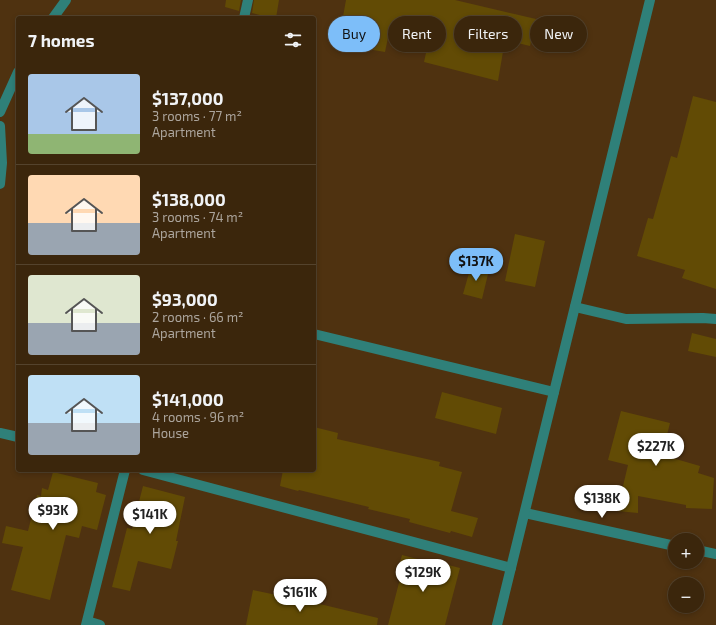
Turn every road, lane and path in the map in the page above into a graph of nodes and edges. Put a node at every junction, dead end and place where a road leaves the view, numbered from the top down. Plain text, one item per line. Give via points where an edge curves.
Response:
1 (66, 0) edge
2 (248, 0) edge
3 (650, 0) edge
4 (54, 16) edge
5 (244, 16) edge
6 (16, 76) edge
7 (0, 112) edge
8 (0, 126) edge
9 (0, 184) edge
10 (575, 307) junction
11 (716, 319) edge
12 (316, 334) edge
13 (554, 392) junction
14 (0, 432) edge
15 (16, 436) edge
16 (124, 472) edge
17 (151, 472) edge
18 (525, 513) junction
19 (668, 544) edge
20 (704, 551) edge
21 (716, 554) edge
22 (511, 568) junction
23 (86, 623) edge
24 (100, 625) edge
25 (497, 625) edge

1 - 4 street
2 - 5 street
3 - 10 street
6 - 7 street
8 - 9 street
10 - 11 street via 626,319
10 - 13 street
12 - 13 street
13 - 18 street
14 - 15 street
16 - 23 street
17 - 22 street
18 - 19 street
18 - 22 street
20 - 21 street
22 - 25 street
23 - 24 street

